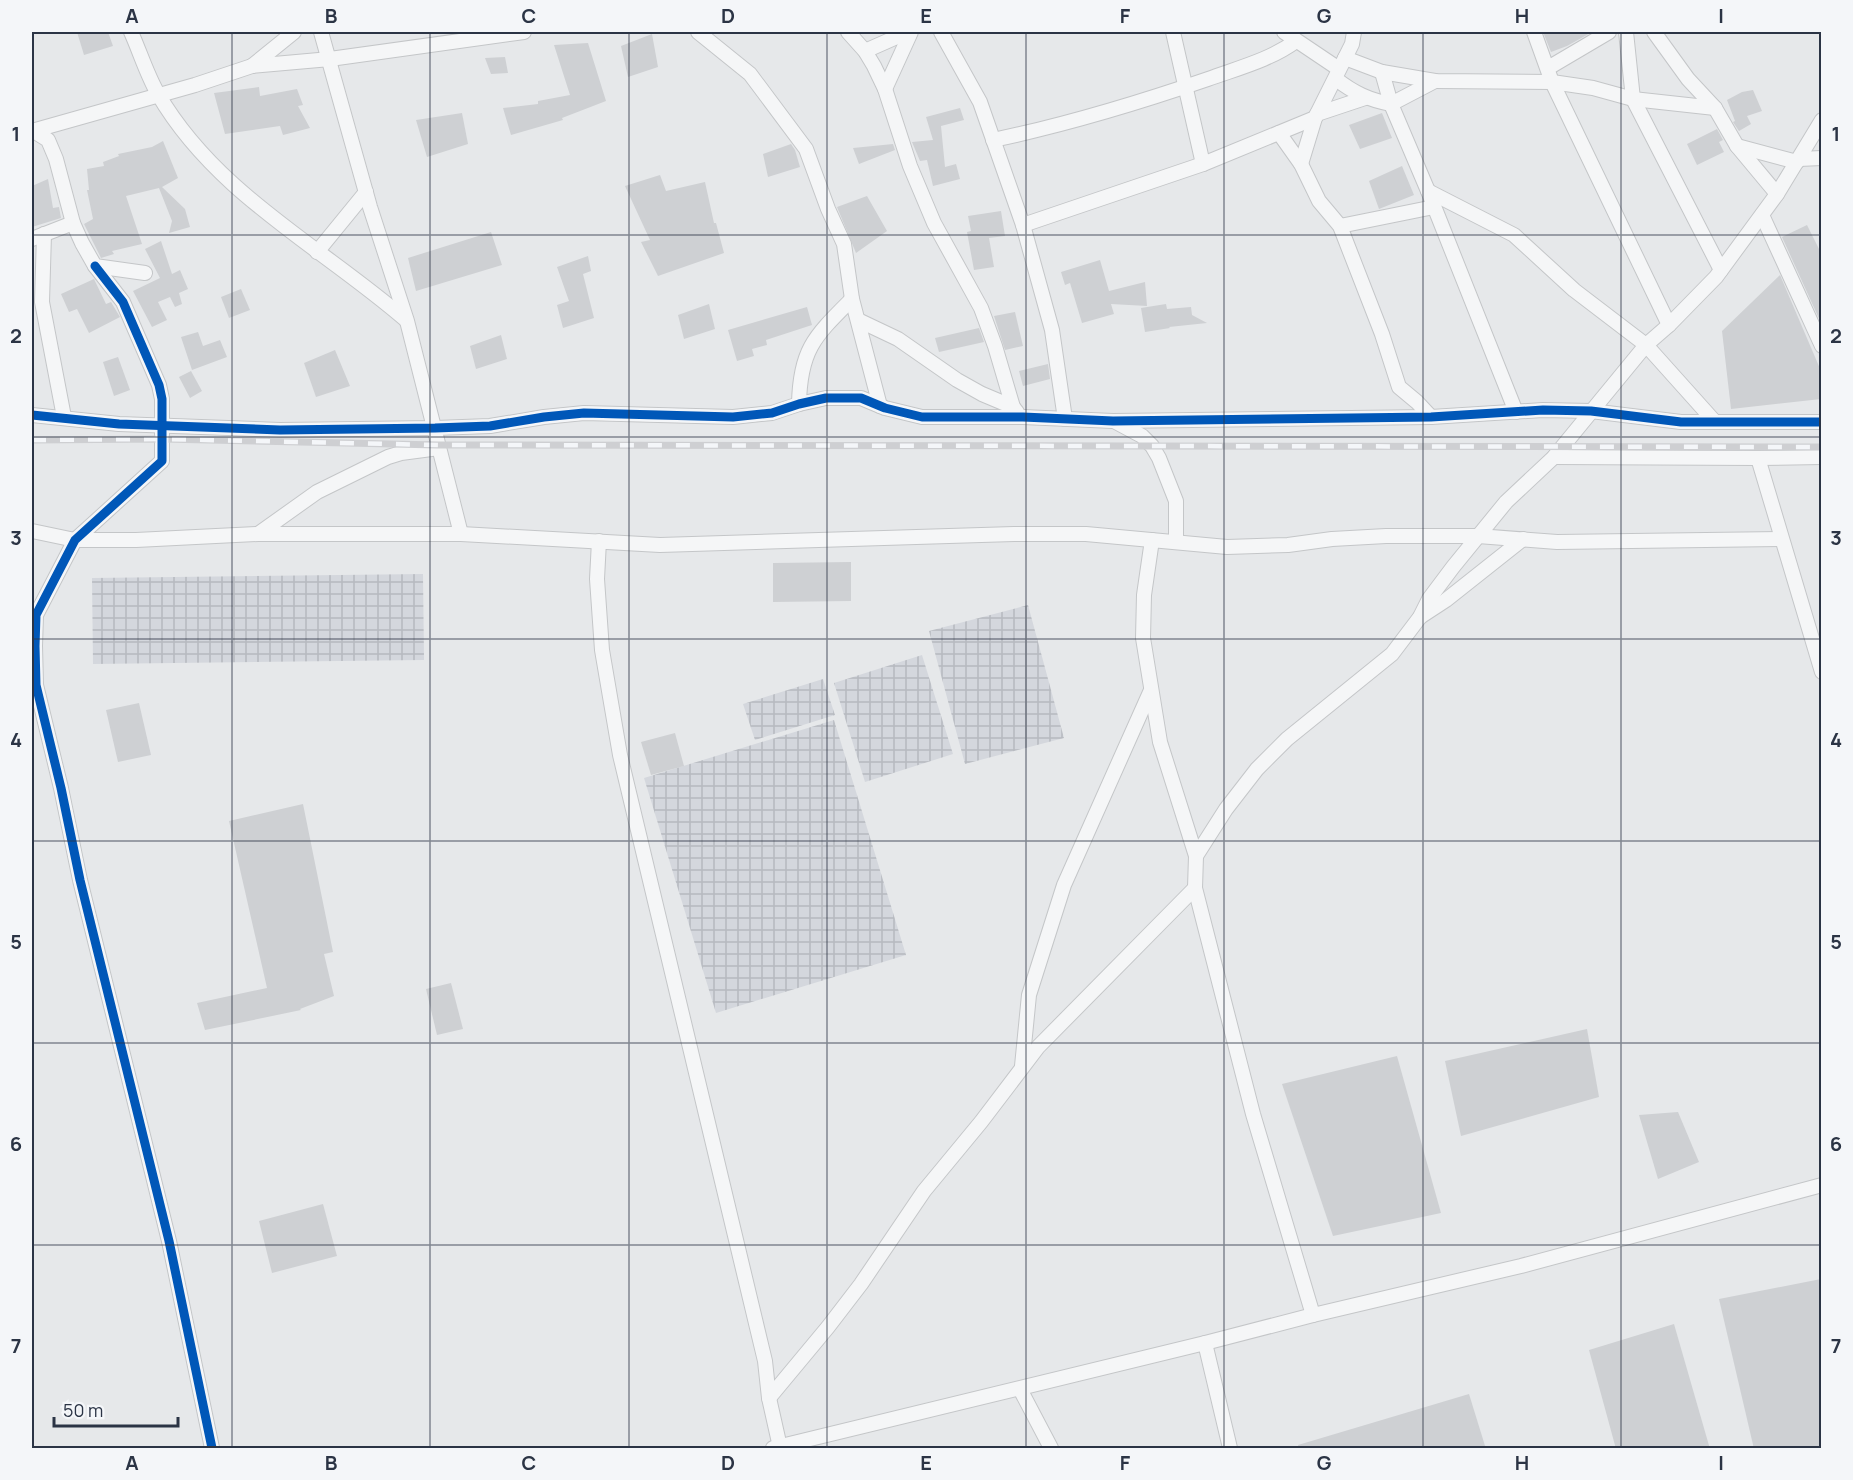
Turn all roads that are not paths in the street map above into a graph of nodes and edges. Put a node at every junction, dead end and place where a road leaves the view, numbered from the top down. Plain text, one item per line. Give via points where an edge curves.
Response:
1 (131, 32) edge
2 (294, 32) edge
3 (321, 32) edge
4 (524, 32) edge
5 (698, 32) edge
6 (848, 32) edge
7 (910, 32) edge
8 (941, 32) edge
9 (1173, 32) edge
10 (1284, 32) edge
11 (1354, 32) edge
12 (1524, 32) edge
13 (1609, 32) edge
14 (1626, 32) edge
15 (1654, 32) edge
16 (1536, 36) edge
17 (1296, 41) junction
18 (865, 51) junction
19 (330, 59) junction
20 (252, 66) junction
21 (1340, 69) junction
22 (1382, 72) junction
23 (1550, 75) junction
24 (1435, 81) junction
25 (1184, 87) junction
26 (885, 88) junction
27 (158, 94) junction
28 (1365, 98) junction
29 (1633, 99) junction
30 (1391, 104) junction
31 (1715, 108) junction
32 (1316, 116) junction
33 (1821, 120) edge
34 (32, 130) edge
35 (1279, 133) junction
36 (993, 140) junction
37 (1737, 146) junction
38 (1821, 158) edge
39 (1798, 161) junction
40 (1203, 164) junction
41 (1301, 164) junction
42 (1428, 191) junction
43 (366, 192) junction
44 (1777, 194) junction
45 (1434, 207) junction
46 (1762, 214) junction
47 (73, 223) junction
48 (1023, 225) junction
49 (1340, 226) junction
50 (38, 237) edge
51 (317, 252) junction
52 (95, 266) junction
53 (1721, 270) junction
54 (145, 273) dead end
55 (852, 299) junction
56 (858, 320) junction
57 (407, 321) junction
58 (1669, 325) junction
59 (1646, 345) junction
60 (1821, 346) edge
61 (799, 404) junction
62 (880, 406) junction
63 (1013, 407) junction
64 (1591, 411) junction
65 (1516, 412) junction
66 (32, 415) edge
67 (64, 417) junction
68 (1023, 417) junction
69 (1431, 417) junction
70 (1065, 419) junction
71 (1113, 421) junction
72 (1715, 422) junction
73 (1821, 422) edge
74 (162, 425) junction
75 (435, 428) junction
76 (439, 448) junction
77 (1554, 457) junction
78 (1821, 457) edge
79 (1758, 458) junction
80 (32, 531) edge
81 (258, 534) junction
82 (461, 534) junction
83 (1478, 536) junction
84 (1523, 539) junction
85 (1781, 539) junction
86 (75, 540) junction
87 (1152, 540) junction
88 (599, 541) junction
89 (1176, 542) junction
90 (34, 613) edge
91 (1420, 617) junction
92 (1821, 672) edge
93 (1151, 690) junction
94 (1196, 856) junction
95 (1195, 888) junction
96 (1022, 1067) junction
97 (1821, 1185) edge
98 (1314, 1315) junction
99 (1205, 1344) junction
100 (1020, 1389) junction
101 (770, 1398) junction
102 (776, 1448) edge
103 (212, 1449) edge
104 (1051, 1449) edge
105 (1230, 1449) edge

1 - 27 street
2 - 20 street
3 - 19 street
4 - 19 street
5 - 55 street via 750,74 806,149 844,244
6 - 18 street
7 - 18 street
7 - 26 street
8 - 36 street via 980,102
9 - 25 street
10 - 17 street
11 - 21 street
12 - 16 street
13 - 23 street
14 - 29 street
15 - 31 street
16 - 23 street
17 - 21 street
17 - 25 street via 1264,59
18 - 26 street
19 - 20 street
19 - 43 street
20 - 27 street
21 - 22 street
21 - 28 street via 1350,90
21 - 32 street
22 - 24 street
22 - 30 street
23 - 24 street
23 - 29 street
23 - 58 street
24 - 30 street
25 - 36 street
25 - 40 street
26 - 63 street via 910,166 934,223 981,308
27 - 34 street
27 - 51 street via 188,136 234,187
28 - 30 street
28 - 32 street
29 - 31 street
29 - 53 street
30 - 42 street
31 - 37 street
32 - 35 street
32 - 41 street
33 - 39 street
34 - 47 street via 48,140
35 - 40 street
35 - 41 street
36 - 48 street
37 - 39 street
37 - 44 street
38 - 39 street
39 - 44 street
40 - 48 street
41 - 49 street via 1319,201
42 - 45 street
42 - 59 street via 1514,235 1574,290
43 - 51 street
43 - 57 street
44 - 46 street
45 - 49 street
45 - 65 street
46 - 53 street
46 - 60 street
47 - 50 street
47 - 52 street
48 - 70 street via 1052,330
49 - 69 street via 1399,387
50 - 67 street via 42,302
51 - 57 street
52 - 54 street
52 - 74 street via 123,302 148,357 161,392
53 - 58 street
55 - 56 street
55 - 61 street via 818,334 806,354 799,379
56 - 62 street
56 - 63 street via 898,339 982,394
57 - 75 street
58 - 59 street
59 - 64 street
59 - 72 street
61 - 62 street via 826,398 861,398
61 - 75 street via 772,413 733,417 584,413 490,426
62 - 68 street via 922,417
63 - 68 street
64 - 65 street
64 - 72 street via 1681,422
64 - 77 street
65 - 69 street
66 - 67 street
67 - 74 street
68 - 70 street
69 - 71 street
70 - 71 street
71 - 89 street via 1142,436 1159,458 1176,501
72 - 73 street
74 - 75 street via 280,430
74 - 86 street via 162,461
75 - 76 street
76 - 81 street via 388,457 317,492
76 - 82 street
77 - 79 street
77 - 83 street via 1506,502
78 - 79 street
79 - 85 street
80 - 86 street
81 - 82 street
81 - 86 street
82 - 88 street
83 - 84 street
83 - 89 street via 1386,536 1227,547
83 - 91 street via 1429,598
84 - 85 street
84 - 91 street
85 - 92 street
86 - 90 street
87 - 88 street via 1086,534 1014,534 660,545
87 - 89 street
87 - 93 street via 1143,638
88 - 101 street via 597,579 602,650 618,746 765,1361
90 - 103 street via 36,685 169,1241
91 - 94 street via 1392,654 1287,739 1257,770
93 - 94 street via 1168,772
93 - 96 street via 1064,885 1029,995
94 - 95 street
95 - 96 street
95 - 98 street via 1253,1114
96 - 101 street via 924,1191 861,1284
97 - 98 street via 1521,1266
98 - 99 street
99 - 100 street
99 - 105 street
100 - 102 street
100 - 104 street
101 - 102 street

